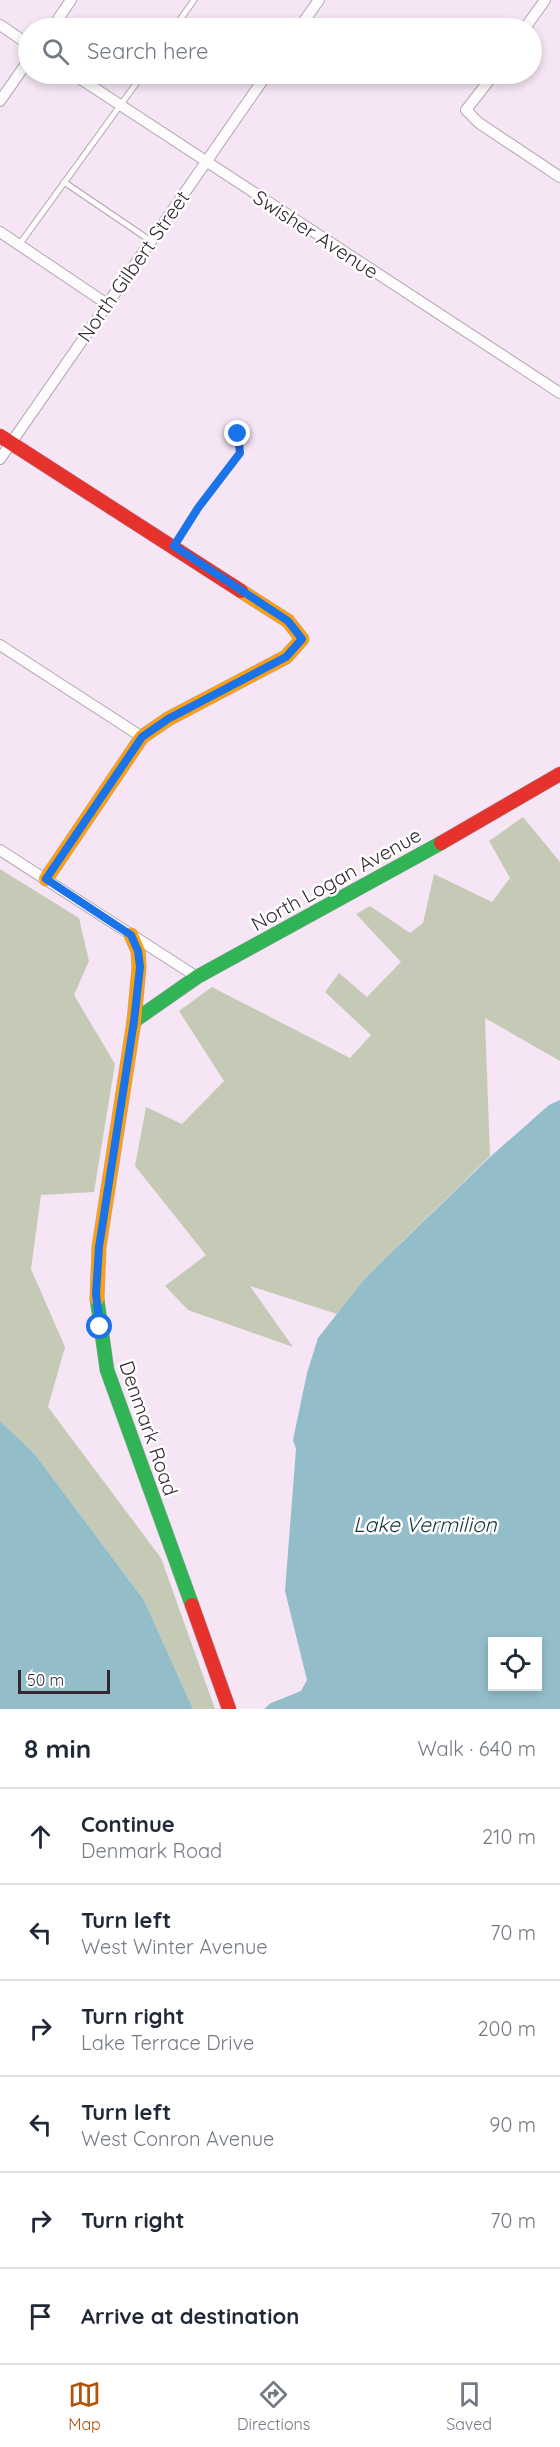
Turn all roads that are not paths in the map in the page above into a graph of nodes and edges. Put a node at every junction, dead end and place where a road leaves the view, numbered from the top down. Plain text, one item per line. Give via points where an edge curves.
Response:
1 (71, 0) edge
2 (194, 0) edge
3 (319, 0) edge
4 (545, 0) edge
5 (59, 18) edge
6 (181, 18) edge
7 (306, 18) edge
8 (532, 18) edge
9 (0, 25) edge
10 (18, 37) edge
11 (18, 75) edge
12 (88, 84) edge
13 (136, 84) edge
14 (260, 84) edge
15 (486, 84) edge
16 (0, 101) edge
17 (120, 105) junction
18 (206, 162) junction
19 (560, 177) edge
20 (64, 182) junction
21 (0, 232) edge
22 (151, 241) junction
23 (19, 244) junction
24 (107, 304) junction
25 (560, 393) edge
26 (238, 434) dead end
27 (5, 440) edge
28 (0, 459) edge
29 (174, 546) junction
30 (0, 645) edge
31 (142, 737) junction
32 (560, 774) edge
33 (0, 850) edge
34 (46, 879) junction
35 (131, 935) junction
36 (197, 977) junction
37 (134, 1021) junction
38 (229, 1709) edge

1 - 5 street
2 - 6 lane
3 - 7 street
4 - 8 street
9 - 10 street
11 - 16 street
12 - 17 street, Swisher Avenue
13 - 17 lane
14 - 18 street, North Gilbert Street
15 - 19 street via 466,110 479,123
17 - 18 street, Swisher Avenue
17 - 20 lane
18 - 22 street, North Gilbert Street
18 - 25 street, Swisher Avenue
20 - 22 lane
20 - 23 lane
21 - 23 street
22 - 24 street, North Gilbert Street
23 - 24 street
24 - 27 street, North Gilbert Street
26 - 29 lane via 240,453
27 - 28 street, North Gilbert Street
27 - 29 street
29 - 31 street via 288,621 302,639 286,657 168,719
30 - 31 street
31 - 34 street
32 - 36 street, North Logan Avenue
33 - 34 street
34 - 35 street
35 - 36 street
35 - 37 street, Denmark Road via 140,967
36 - 37 street, North Logan Avenue
37 - 38 street, Denmark Road via 99,1247 96,1294 100,1327 107,1370

